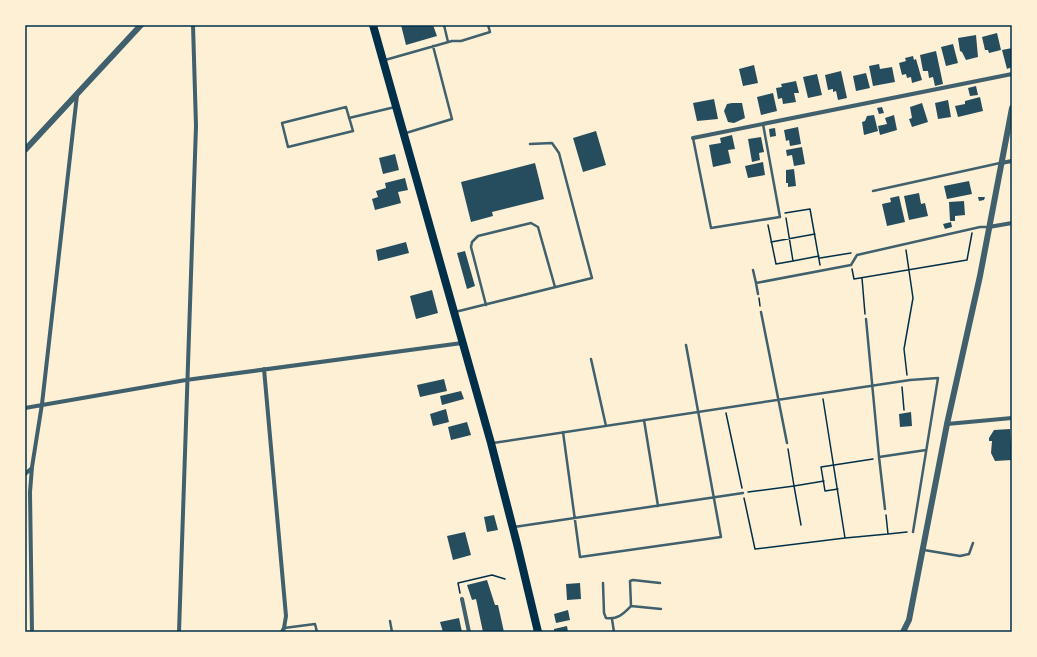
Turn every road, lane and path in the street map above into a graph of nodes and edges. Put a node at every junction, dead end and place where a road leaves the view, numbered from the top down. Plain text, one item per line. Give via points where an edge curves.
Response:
1 (141, 25) edge
2 (193, 25) edge
3 (373, 25) edge
4 (444, 25) edge
5 (488, 25) edge
6 (448, 42) junction
7 (433, 46) junction
8 (383, 61) junction
9 (1012, 74) edge
10 (78, 95) junction
11 (396, 107) junction
12 (1012, 108) edge
13 (350, 118) junction
14 (763, 124) junction
15 (403, 133) junction
16 (693, 138) joint
17 (530, 144) dead end
18 (25, 150) edge
19 (1012, 161) edge
20 (1001, 163) junction
21 (873, 192) dead end
22 (1012, 223) edge
23 (773, 224) dead end
24 (989, 227) junction
25 (973, 229) junction
26 (815, 234) junction
27 (789, 239) junction
28 (771, 242) junction
29 (905, 244) junction
30 (857, 255) junction
31 (819, 257) junction
32 (793, 261) junction
33 (851, 265) junction
34 (754, 270) dead end
35 (909, 270) junction
36 (821, 271) junction
37 (862, 278) junction
38 (756, 283) junction
39 (555, 287) junction
40 (758, 294) joint
41 (486, 305) junction
42 (761, 312) joint
43 (453, 313) junction
44 (866, 319) joint
45 (462, 343) junction
46 (686, 345) dead end
47 (591, 359) dead end
48 (264, 369) junction
49 (186, 380) junction
50 (908, 380) junction
51 (901, 382) junction
52 (872, 386) junction
53 (822, 393) junction
54 (778, 400) junction
55 (42, 404) junction
56 (25, 408) edge
57 (725, 408) junction
58 (904, 410) dead end
59 (697, 412) junction
60 (1012, 418) edge
61 (644, 420) junction
62 (947, 424) junction
63 (606, 426) junction
64 (563, 432) junction
65 (491, 443) junction
66 (787, 443) joint
67 (926, 450) junction
68 (879, 458) junction
69 (834, 465) junction
70 (32, 467) junction
71 (25, 474) edge
72 (824, 481) junction
73 (794, 486) junction
74 (838, 489) junction
75 (743, 493) junction
76 (713, 498) junction
77 (658, 506) junction
78 (885, 509) joint
79 (575, 518) junction
80 (801, 525) dead end
81 (512, 527) junction
82 (913, 532) joint
83 (888, 534) junction
84 (845, 538) junction
85 (973, 543) dead end
86 (923, 550) junction
87 (505, 579) dead end
88 (604, 583) dead end
89 (660, 583) dead end
90 (462, 599) joint
91 (631, 606) junction
92 (661, 609) dead end
93 (612, 619) junction
94 (390, 621) dead end
95 (283, 630) edge
96 (32, 632) edge
97 (178, 632) edge
98 (317, 632) edge
99 (392, 632) edge
100 (469, 632) edge
101 (538, 632) edge
102 (614, 632) edge
103 (903, 632) edge

1 - 10 street
2 - 49 street via 196,126
3 - 8 main road
4 - 6 lane
5 - 6 lane via 490,32 461,41
6 - 7 lane
7 - 8 lane
7 - 15 lane via 452,119
8 - 11 main road
9 - 14 street
10 - 18 street
10 - 55 street
11 - 13 lane
11 - 15 main road
12 - 20 street
13 - 13 lane via 346,107 282,123 288,147 353,131
14 - 16 street
14 - 16 lane via 780,217 711,228
15 - 43 main road
17 - 39 lane via 552,143 559,153 592,278
19 - 20 street
20 - 21 lane
20 - 24 street
22 - 24 street
23 - 28 path via 767,225
24 - 25 lane
24 - 62 street
25 - 29 lane
25 - 35 path via 967,260
26 - 27 path
26 - 27 path via 810,209 785,213
26 - 31 path
27 - 28 path
27 - 32 path
28 - 32 path via 776,264
29 - 30 lane
29 - 35 path
30 - 31 path via 848,253
30 - 33 lane
31 - 32 path
31 - 36 path
33 - 36 lane
33 - 37 path via 854,279
34 - 38 lane
35 - 37 path
35 - 50 path via 913,298 904,349
36 - 38 lane
37 - 44 path
38 - 40 lane
39 - 41 lane
39 - 41 lane via 538,227 531,223 478,236 471,247
40 - 42 path
41 - 43 lane
42 - 54 lane
43 - 45 main road
44 - 52 lane
45 - 48 street
45 - 65 main road
46 - 59 lane
47 - 63 lane
48 - 49 street
48 - 95 street via 286,616
49 - 55 street
49 - 97 street
50 - 51 lane
50 - 67 lane via 938,378
51 - 52 lane
51 - 58 path
52 - 53 lane
52 - 68 lane
53 - 54 lane
53 - 69 path
54 - 57 lane
54 - 66 lane
55 - 56 street
55 - 70 street
57 - 59 lane
57 - 75 path
59 - 61 lane
59 - 76 lane
60 - 62 street
61 - 63 lane
61 - 77 lane
62 - 86 street
63 - 64 lane
64 - 65 lane
64 - 79 lane
65 - 81 main road
66 - 73 path
67 - 68 lane
67 - 82 lane
68 - 69 path
68 - 78 lane
69 - 72 path via 821,467
69 - 74 path
70 - 71 street
70 - 96 street
72 - 73 path
72 - 74 path via 825,491
73 - 75 path
73 - 80 path
74 - 84 path
75 - 76 lane
75 - 84 path via 755,549
76 - 77 lane
76 - 79 lane via 721,536 588,556 580,557
77 - 79 lane
78 - 83 path
79 - 81 lane
81 - 101 main road
82 - 83 path
83 - 84 path
85 - 86 lane via 968,554 960,556
86 - 103 street via 909,620
87 - 90 path via 492,575 458,583
88 - 93 lane via 604,613 606,618
89 - 91 lane via 630,581
90 - 100 street
91 - 92 lane
91 - 93 lane via 621,616
93 - 102 lane
94 - 99 lane
95 - 98 lane via 315,624

